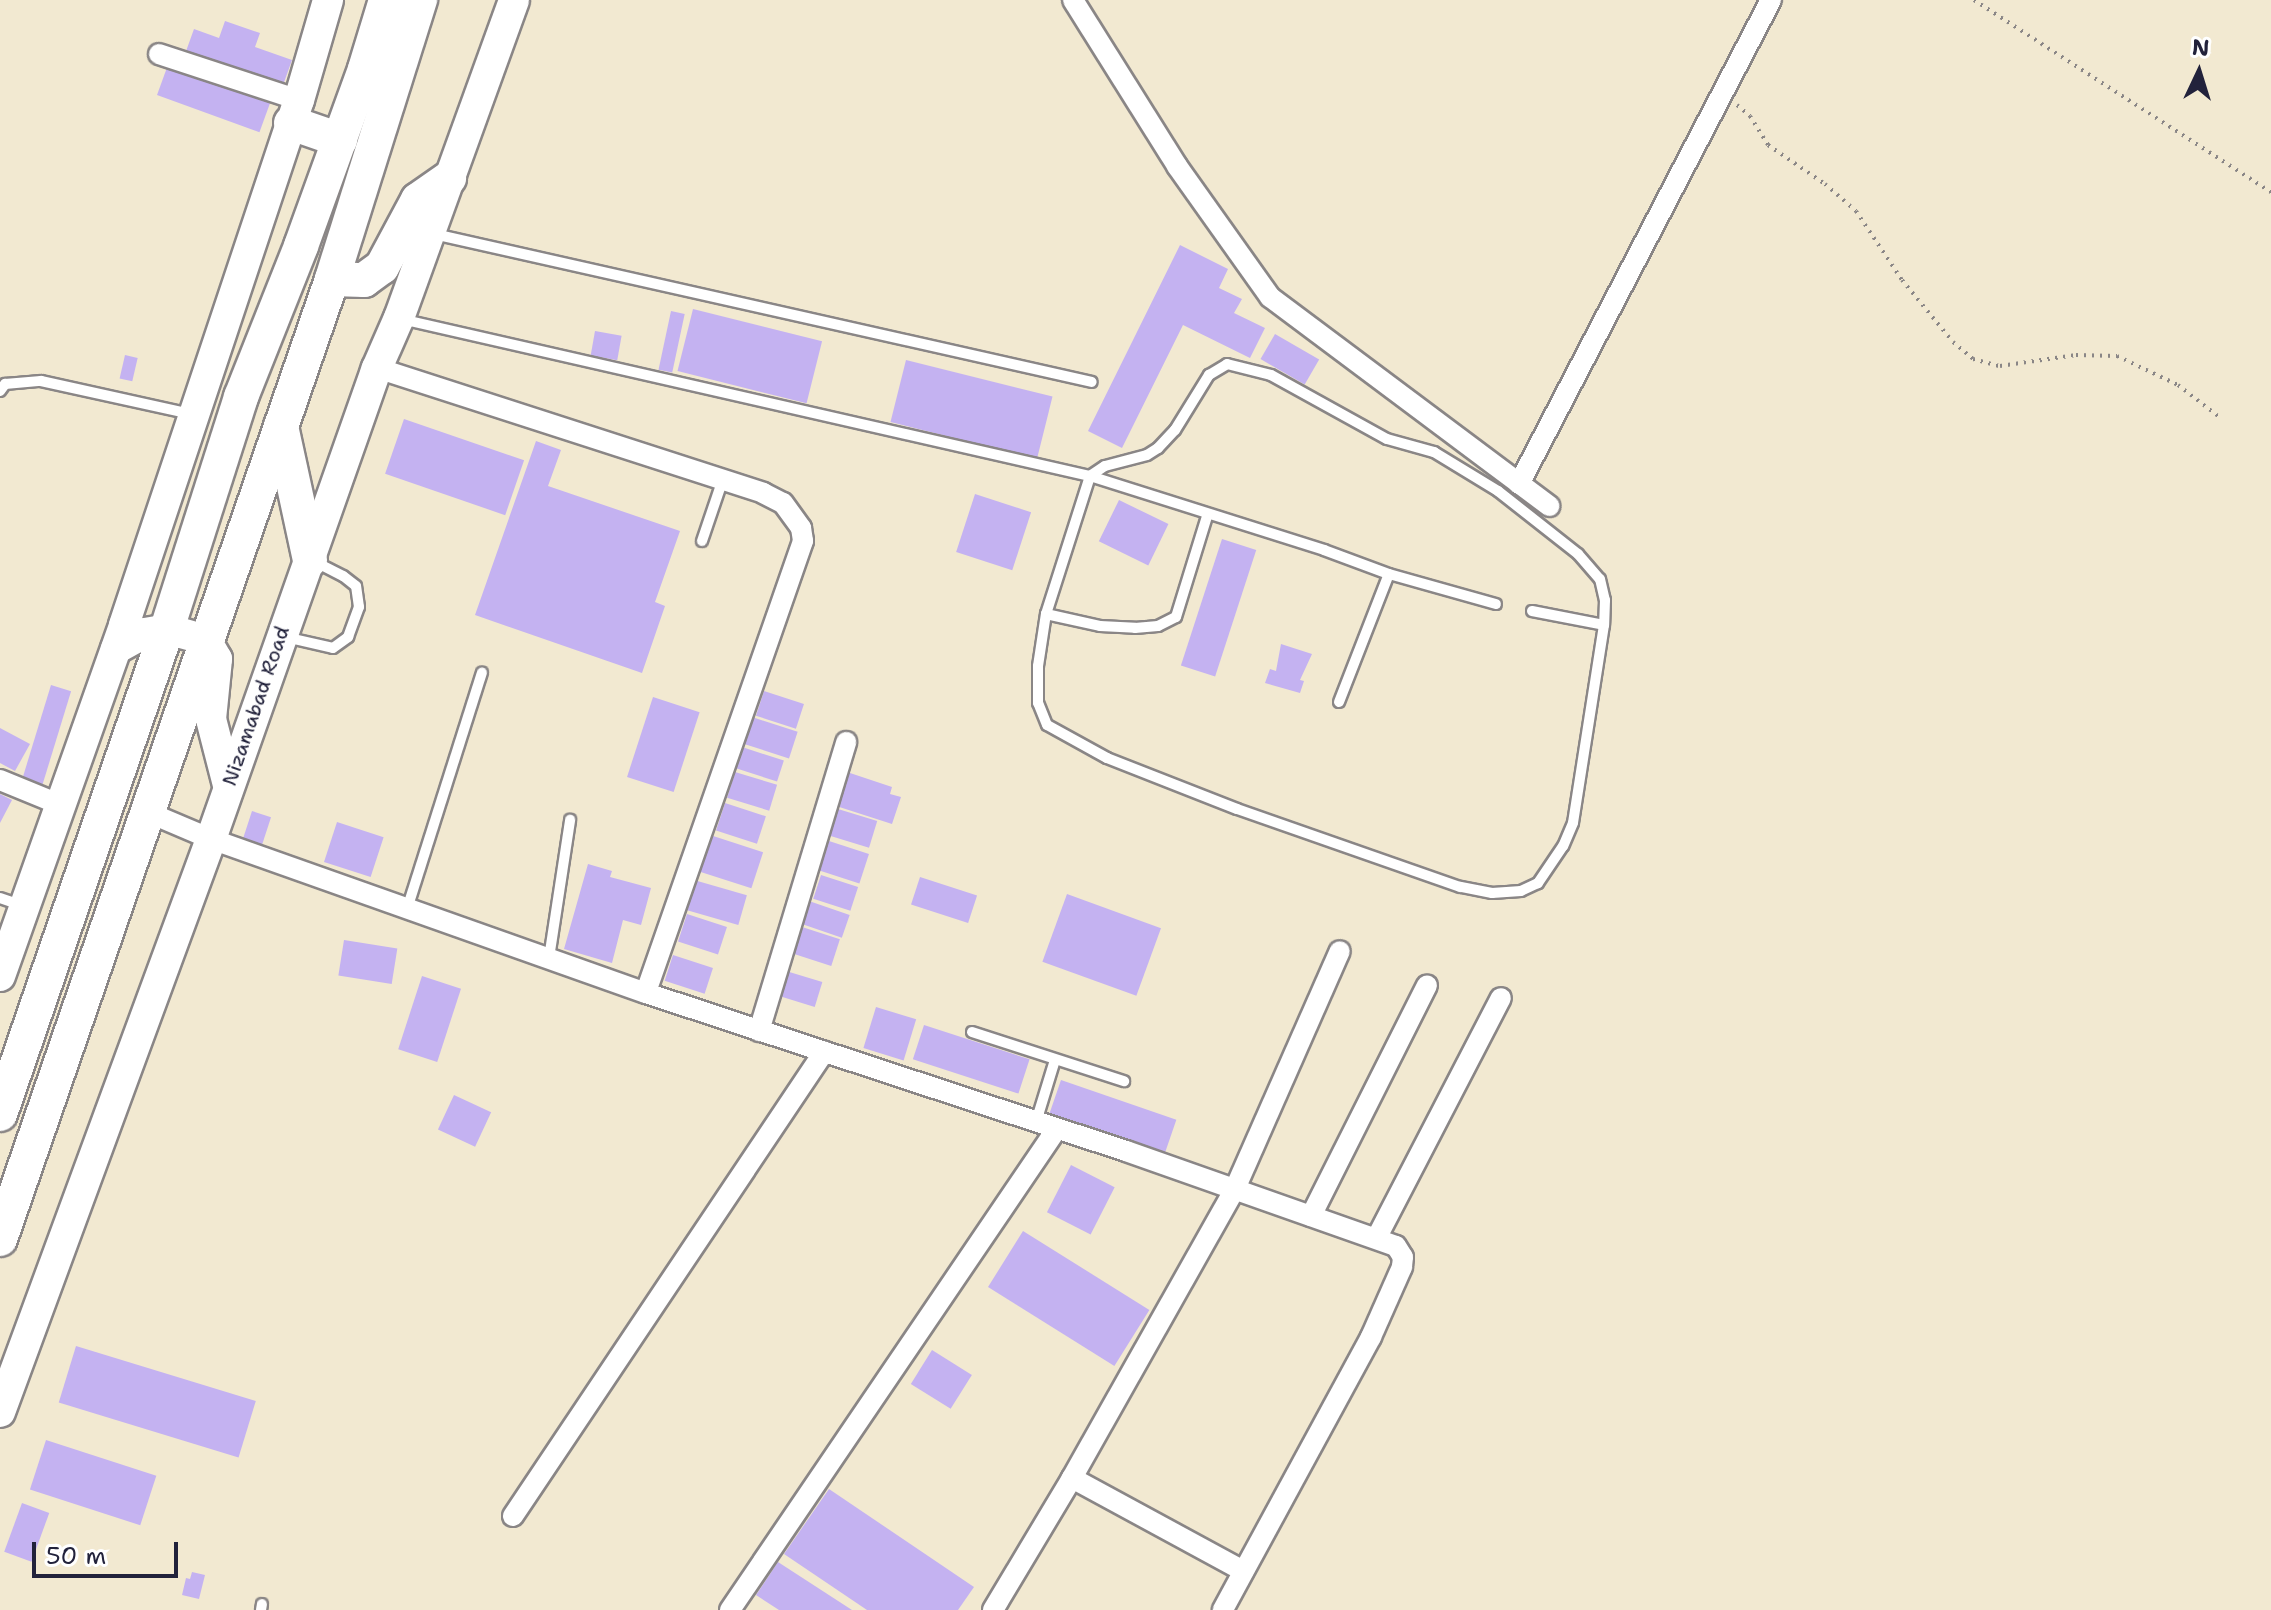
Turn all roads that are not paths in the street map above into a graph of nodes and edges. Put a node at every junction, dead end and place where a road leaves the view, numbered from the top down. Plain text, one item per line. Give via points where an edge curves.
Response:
1 (328, 0) edge
2 (386, 0) edge
3 (420, 0) edge
4 (514, 0) edge
5 (1073, 0) edge
6 (1771, 0) edge
7 (159, 54) dead end
8 (295, 111) junction
9 (340, 140) junction
10 (449, 178) junction
11 (428, 233) junction
12 (332, 279) junction
13 (399, 318) junction
14 (377, 368) junction
15 (1092, 382) dead end
16 (0, 391) edge
17 (193, 415) junction
18 (281, 426) junction
19 (1090, 476) junction
20 (722, 482) junction
21 (1519, 484) junction
22 (1549, 506) dead end
23 (1207, 516) junction
24 (702, 541) dead end
25 (310, 560) junction
26 (1389, 574) junction
27 (186, 575) junction
28 (224, 591) junction
29 (1496, 604) dead end
30 (1532, 611) dead end
31 (1046, 614) junction
32 (1604, 625) junction
33 (167, 629) junction
34 (280, 636) junction
35 (206, 640) junction
36 (116, 649) junction
37 (482, 673) dead end
38 (1339, 702) dead end
39 (846, 742) dead end
40 (0, 780) edge
41 (228, 785) junction
42 (61, 805) junction
43 (145, 811) junction
44 (570, 820) dead end
45 (211, 839) junction
46 (12, 902) edge
47 (407, 909) junction
48 (1340, 951) dead end
49 (549, 958) junction
50 (0, 976) edge
51 (1427, 985) dead end
52 (646, 993) junction
53 (1501, 998) dead end
54 (759, 1031) junction
55 (972, 1032) dead end
56 (824, 1052) junction
57 (1055, 1060) junction
58 (1124, 1081) dead end
59 (2, 1102) edge
60 (1035, 1124) junction
61 (1056, 1130) junction
62 (1234, 1191) junction
63 (1311, 1216) junction
64 (1377, 1237) junction
65 (0, 1239) edge
66 (0, 1412) edge
67 (1072, 1478) junction
68 (513, 1516) dead end
69 (1243, 1571) junction
70 (730, 1610) edge
71 (993, 1610) edge
72 (1223, 1610) edge

1 - 8 main road
2 - 9 highway
3 - 12 highway
4 - 10 main road, Nizamabad Road
5 - 21 street via 1177,166 1270,297
6 - 21 street
7 - 8 street
8 - 9 highway
8 - 17 main road
9 - 27 highway via 241,397
10 - 11 main road, Nizamabad Road
10 - 12 highway via 418,200 382,267 364,280
11 - 13 main road, Nizamabad Road
11 - 15 lane
12 - 18 highway
13 - 14 main road, Nizamabad Road
13 - 19 lane
14 - 20 street
14 - 25 main road, Nizamabad Road
16 - 17 lane via 5,384 41,381
17 - 36 main road
18 - 25 highway
18 - 28 highway
19 - 23 lane
19 - 31 lane
19 - 32 lane via 1158,448 1218,367 1271,375 1387,439 1434,452 1498,491 1578,554 1600,579
20 - 24 lane
20 - 52 street via 783,503 795,516 803,541
21 - 22 street
23 - 26 lane
23 - 31 lane via 1176,617 1158,626 1135,628
25 - 34 main road, Nizamabad Road
25 - 34 lane via 356,586 359,607 348,637 333,648
26 - 29 lane
26 - 38 lane
27 - 28 highway via 194,594 201,597
27 - 33 highway
28 - 35 highway
30 - 32 lane
31 - 32 lane via 1038,703 1047,725 1065,737 1237,809 1460,887 1492,893 1521,891 1538,883 1573,823
33 - 35 main road
33 - 36 main road via 145,633
33 - 59 highway
34 - 41 main road, Nizamabad Road
35 - 41 main road via 217,659 211,719
35 - 43 highway
36 - 42 main road
37 - 47 lane
39 - 54 street
40 - 42 street
41 - 45 main road, Nizamabad Road
42 - 46 main road
43 - 45 street
43 - 65 highway
44 - 49 lane
45 - 47 street
45 - 66 main road, Nizamabad Road
46 - 50 main road
47 - 49 street
48 - 62 street
49 - 52 street
51 - 63 street
52 - 54 street
53 - 64 street
54 - 56 street
55 - 57 lane
56 - 60 street
56 - 68 street
57 - 58 lane
57 - 60 lane
60 - 61 street
61 - 62 street
61 - 70 street
62 - 63 street
62 - 67 street
63 - 64 street
64 - 69 street via 1396,1246 1402,1267 1371,1337
67 - 69 street
67 - 71 street
69 - 72 street

